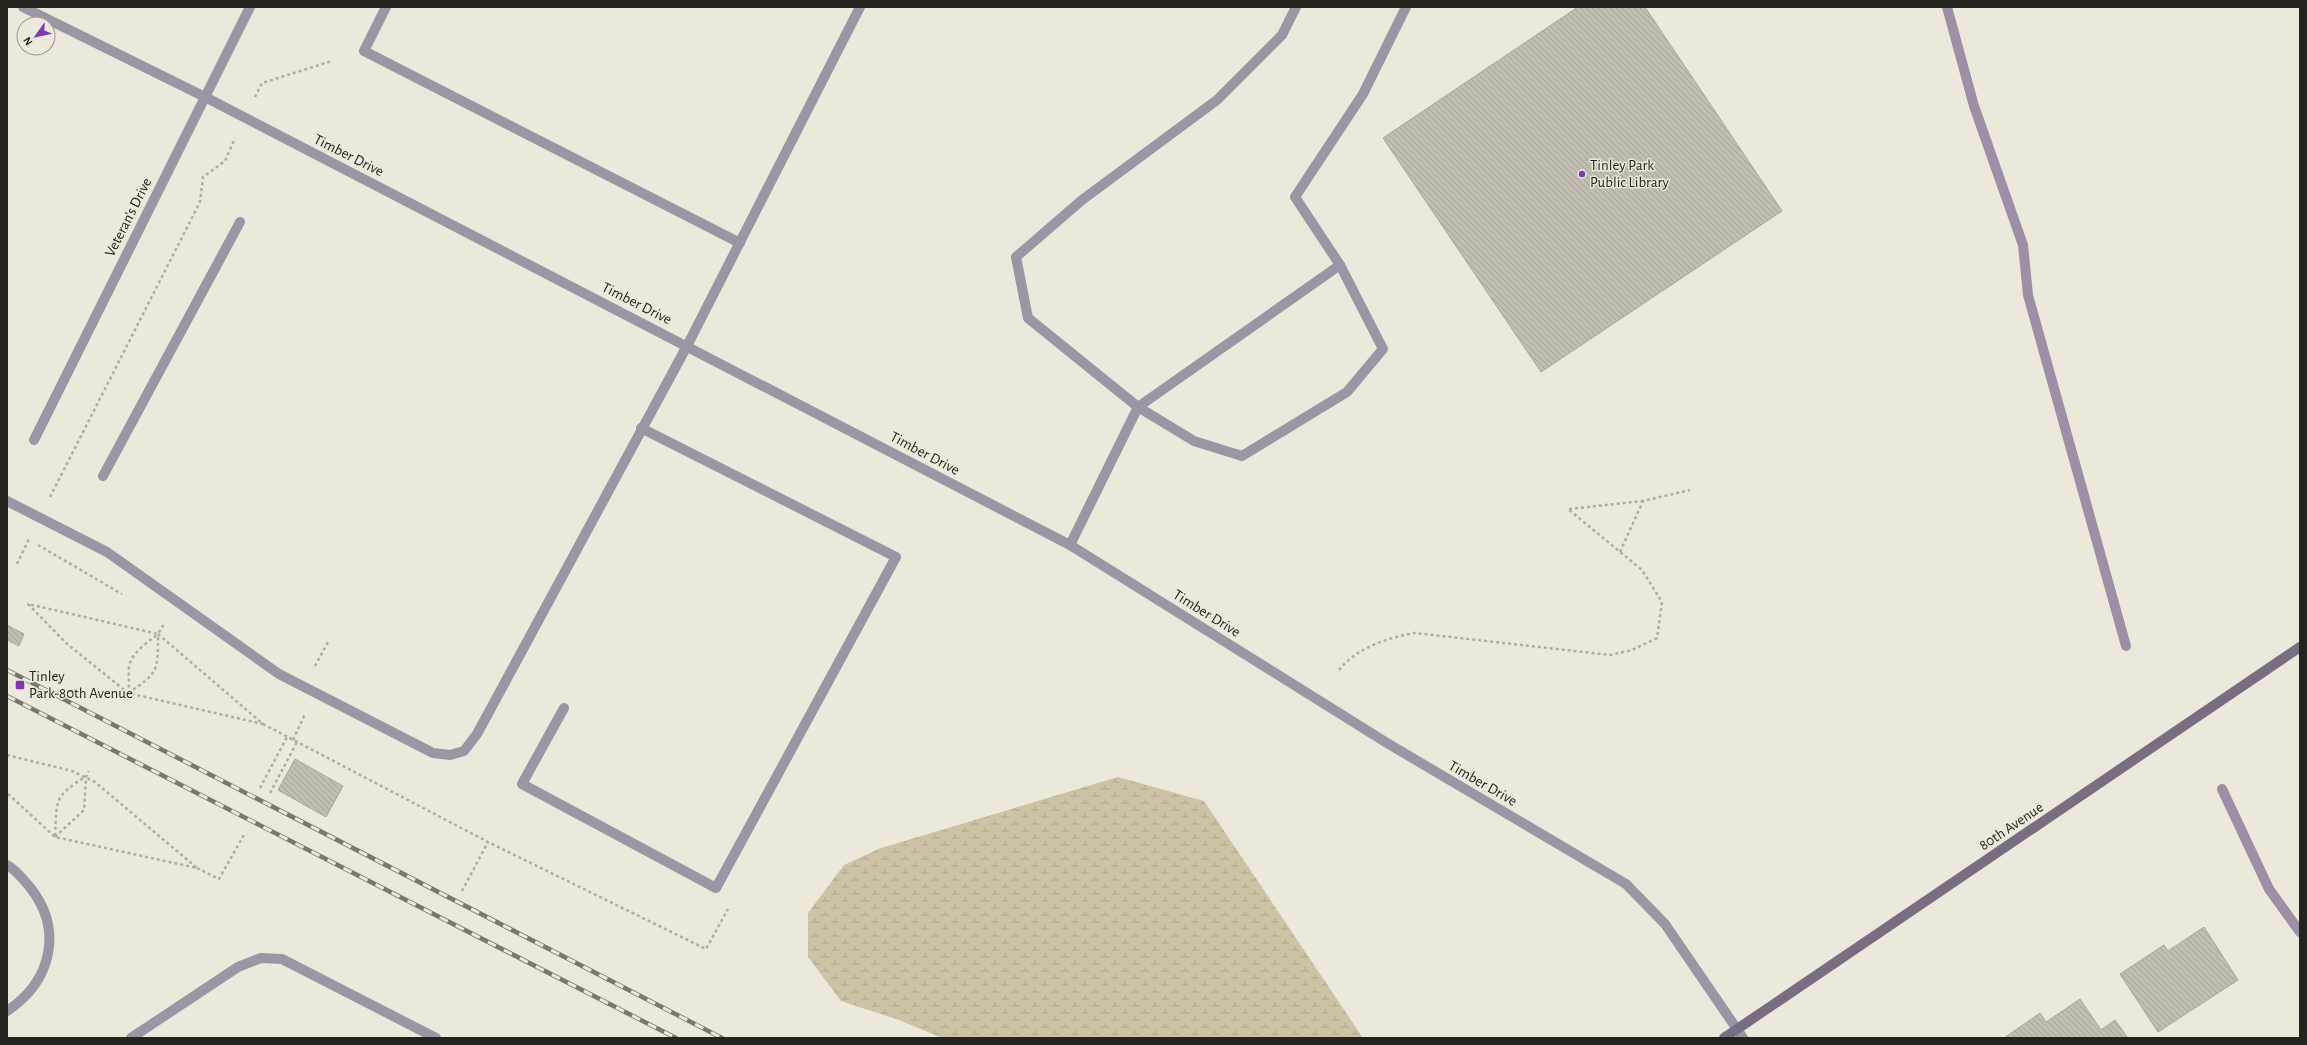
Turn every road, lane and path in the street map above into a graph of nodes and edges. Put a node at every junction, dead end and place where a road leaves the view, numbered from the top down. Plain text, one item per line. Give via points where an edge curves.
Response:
1 (22, 7) edge
2 (250, 7) edge
3 (386, 7) edge
4 (860, 7) edge
5 (1296, 7) edge
6 (1406, 7) edge
7 (332, 61) dead end
8 (205, 97) junction
9 (245, 118) junction
10 (240, 222) dead end
11 (740, 243) junction
12 (1340, 265) junction
13 (687, 346) junction
14 (1138, 407) junction
15 (641, 428) junction
16 (34, 440) dead end
17 (103, 476) dead end
18 (1690, 490) dead end
19 (1642, 500) junction
20 (7, 501) edge
21 (40, 517) junction
22 (24, 537) dead end
23 (29, 540) junction
24 (1070, 545) junction
25 (1620, 552) junction
26 (17, 564) dead end
27 (126, 596) dead end
28 (177, 603) junction
29 (159, 618) dead end
30 (166, 622) junction
31 (172, 626) dead end
32 (158, 634) junction
33 (2300, 647) edge
34 (1339, 670) dead end
35 (128, 693) junction
36 (126, 699) dead end
37 (564, 708) dead end
38 (299, 711) dead end
39 (264, 724) junction
40 (287, 737) junction
41 (293, 740) junction
42 (297, 742) junction
43 (7, 755) edge
44 (89, 771) dead end
45 (86, 777) junction
46 (260, 788) dead end
47 (7, 793) edge
48 (270, 793) dead end
49 (244, 833) dead end
50 (54, 837) junction
51 (488, 842) junction
52 (7, 865) edge
53 (197, 868) junction
54 (462, 891) dead end
55 (729, 907) dead end
56 (7, 1011) edge
57 (1737, 1029) junction
58 (131, 1038) edge
59 (436, 1038) edge
60 (1724, 1038) edge
61 (1743, 1038) edge

1 - 8 street, Timber Drive
2 - 8 street, Veteran's Drive
3 - 11 street via 364,51
4 - 11 street
5 - 14 street via 1282,35 1217,100 1082,200 1016,257 1028,318
6 - 12 street via 1363,94 1295,197
7 - 9 path via 262,83
8 - 9 street, Timber Drive
8 - 16 street, Veteran's Drive
9 - 13 street, Timber Drive
9 - 21 path via 225,161 203,176 200,202
10 - 17 street
11 - 13 street
12 - 14 street
12 - 14 street via 1383,349 1346,392 1242,456 1194,441
13 - 15 street
13 - 24 street, Timber Drive
14 - 24 street
15 - 28 street via 508,679 477,734 464,751 450,755 433,753 279,674
15 - 37 street via 896,557 716,888 522,784
18 - 19 path
19 - 25 path
19 - 25 path via 1568,509
20 - 21 street
21 - 23 path
21 - 28 street via 107,552
22 - 23 path
23 - 26 path
23 - 27 path
24 - 57 street, Timber Drive via 1387,743 1626,884 1665,924
25 - 34 path via 1642,570 1662,602 1657,638 1632,650 1610,654 1416,633 1392,636 1348,659
28 - 30 path
29 - 30 path
30 - 31 path
30 - 32 path
32 - 35 path via 136,652 129,665
32 - 35 path via 158,662 150,679
32 - 35 path via 28,604 66,643
32 - 39 path
33 - 57 street, 80th Avenue
35 - 36 path
35 - 39 path
38 - 41 path via 306,714
39 - 40 path
40 - 41 path
40 - 46 path
41 - 42 path
42 - 48 path
42 - 51 path
43 - 45 path via 72,771
44 - 45 path
45 - 50 path via 84,810
45 - 50 path via 65,789 58,800
45 - 53 path
47 - 50 path
49 - 53 path via 219,880
50 - 53 path
51 - 54 path
51 - 55 path via 706,949
52 - 56 street via 40,899 47,916 50,939 40,979
57 - 60 street, 80th Avenue
57 - 61 street, Timber Drive
58 - 59 street via 238,967 261,958 282,959

